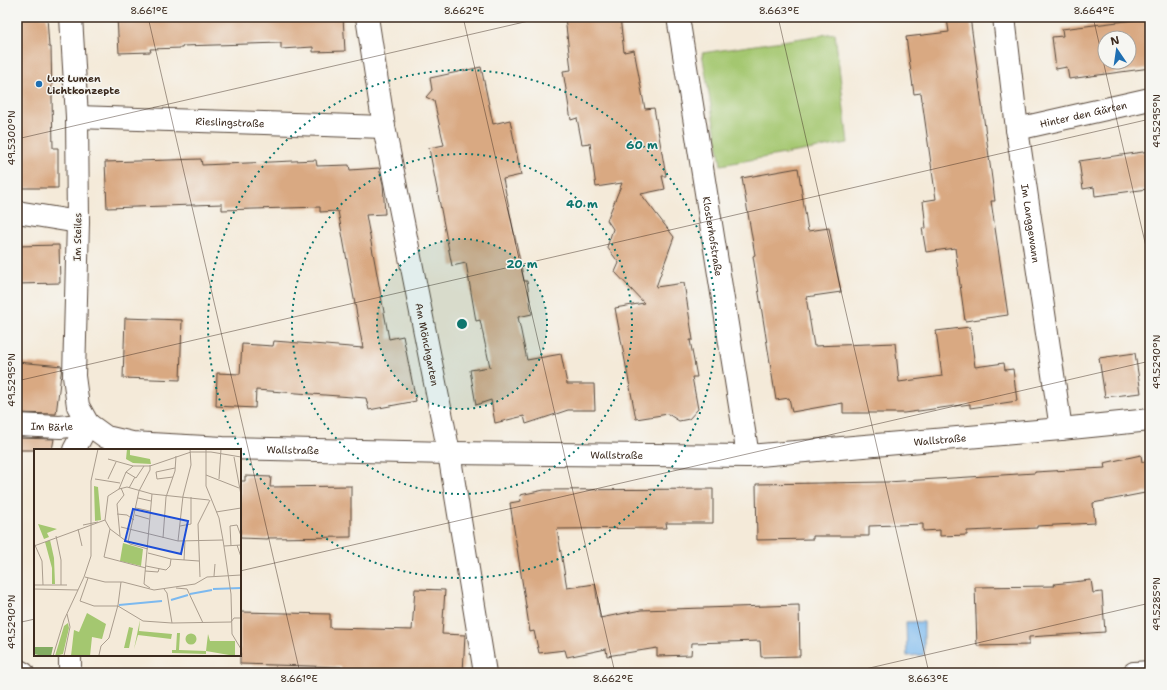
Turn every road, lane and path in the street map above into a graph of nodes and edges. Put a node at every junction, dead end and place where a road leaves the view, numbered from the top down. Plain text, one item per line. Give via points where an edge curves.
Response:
1 (70, 17) edge
2 (367, 17) edge
3 (678, 17) edge
4 (1004, 17) edge
5 (1150, 98) edge
6 (77, 117) junction
7 (384, 127) junction
8 (1017, 129) junction
9 (17, 212) edge
10 (78, 222) junction
11 (1150, 420) edge
12 (88, 424) junction
13 (17, 425) edge
14 (1061, 429) junction
15 (75, 449) edge
16 (449, 452) junction
17 (748, 456) junction
18 (70, 656) edge
19 (17, 670) edge
20 (1150, 672) edge
21 (23, 673) edge
22 (70, 673) edge
23 (485, 673) edge
24 (1134, 673) edge

1 - 6 street, Im Steiles
2 - 7 street, Am Mönchgarten
3 - 17 street, Klosterhofstraße
4 - 8 street, Im Langgewann
5 - 8 street, Hinter den Gärten
6 - 7 street, Rieslingstraße
6 - 10 street, Im Steiles
7 - 16 street, Am Mönchgarten
8 - 14 street, Im Langgewann
9 - 10 street
10 - 12 street, Im Steiles via 74,376 78,406
11 - 14 street, Wallstraße
12 - 13 street, Im Bärle via 60,427
12 - 15 street
12 - 16 street, Wallstraße via 106,437 132,443 223,448
14 - 17 street, Wallstraße
16 - 17 street, Wallstraße
16 - 23 street, Am Mönchgarten
18 - 22 street
19 - 21 street
20 - 24 street

